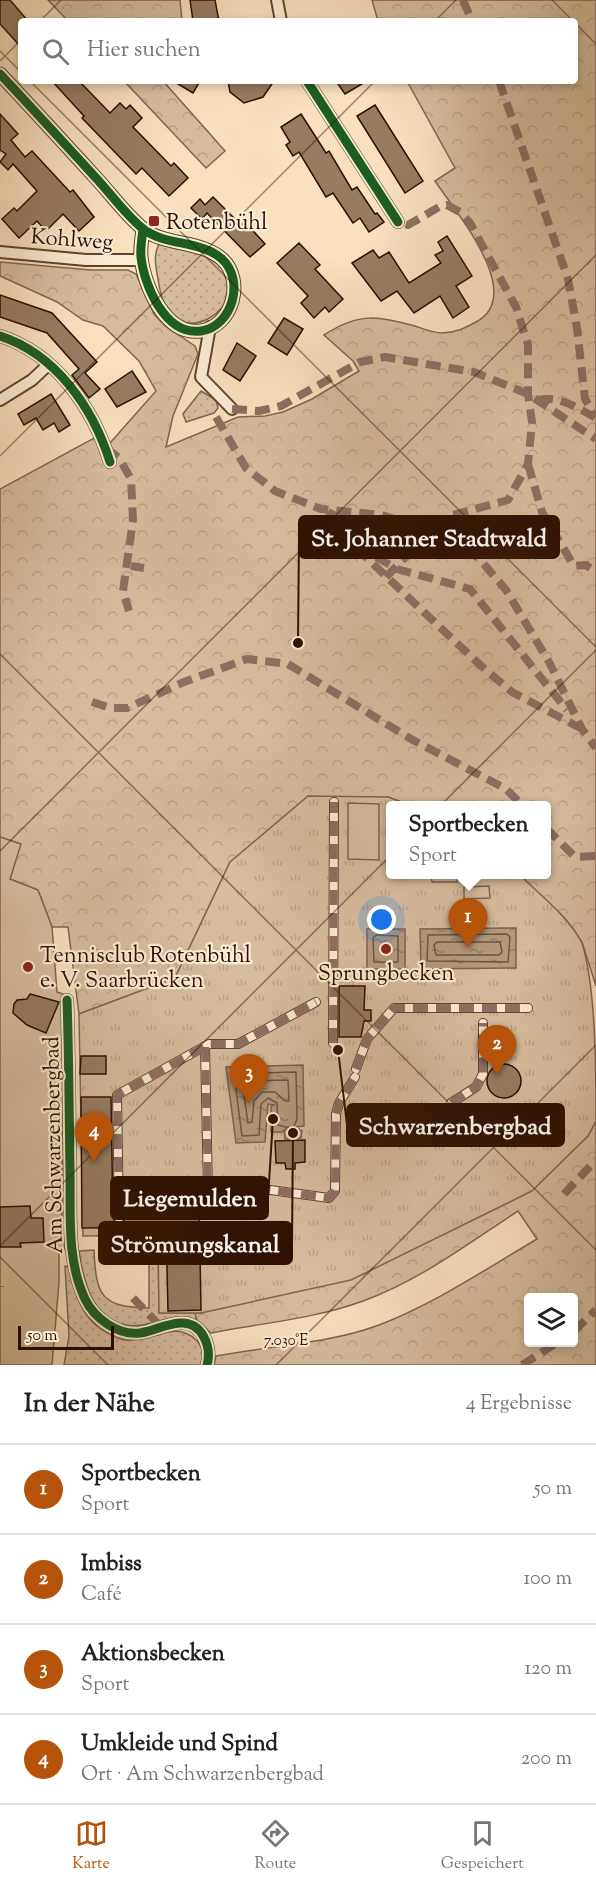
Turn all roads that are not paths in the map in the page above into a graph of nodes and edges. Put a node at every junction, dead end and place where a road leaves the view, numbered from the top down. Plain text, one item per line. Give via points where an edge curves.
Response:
1 (277, 0) edge
2 (280, 18) edge
3 (0, 74) edge
4 (309, 84) edge
5 (398, 222) dead end
6 (143, 229) junction
7 (0, 252) edge
8 (141, 260) junction
9 (210, 327) junction
10 (0, 336) edge
11 (48, 365) junction
12 (0, 400) edge
13 (232, 410) dead end
14 (110, 462) dead end
15 (334, 802) dead end
16 (67, 1000) dead end
17 (316, 1002) dead end
18 (528, 1008) dead end
19 (483, 1023) dead end
20 (333, 1043) dead end
21 (205, 1047) junction
22 (451, 1103) dead end
23 (119, 1191) junction
24 (208, 1191) junction
25 (119, 1218) dead end
26 (207, 1365) edge

1 - 2 street
3 - 6 street
4 - 5 street
6 - 8 street
6 - 9 street via 209,252 228,265 233,301 227,313
7 - 8 street, Kohlweg via 86,260
8 - 9 street via 148,285 166,316 181,328 201,331
9 - 13 street via 201,377
10 - 11 street via 32,350
11 - 12 street
11 - 14 street via 90,413
15 - 20 street
16 - 26 street, Am Schwarzenbergbad via 70,1229 81,1289 89,1306 104,1322 126,1332 188,1323 209,1345
17 - 21 street via 238,1044
18 - 24 street via 394,1008 367,1039 356,1073 339,1102 334,1191 329,1198 234,1185 222,1191
19 - 22 street via 483,1074 476,1087
21 - 23 street via 117,1095
21 - 24 street
23 - 24 street
23 - 25 street

